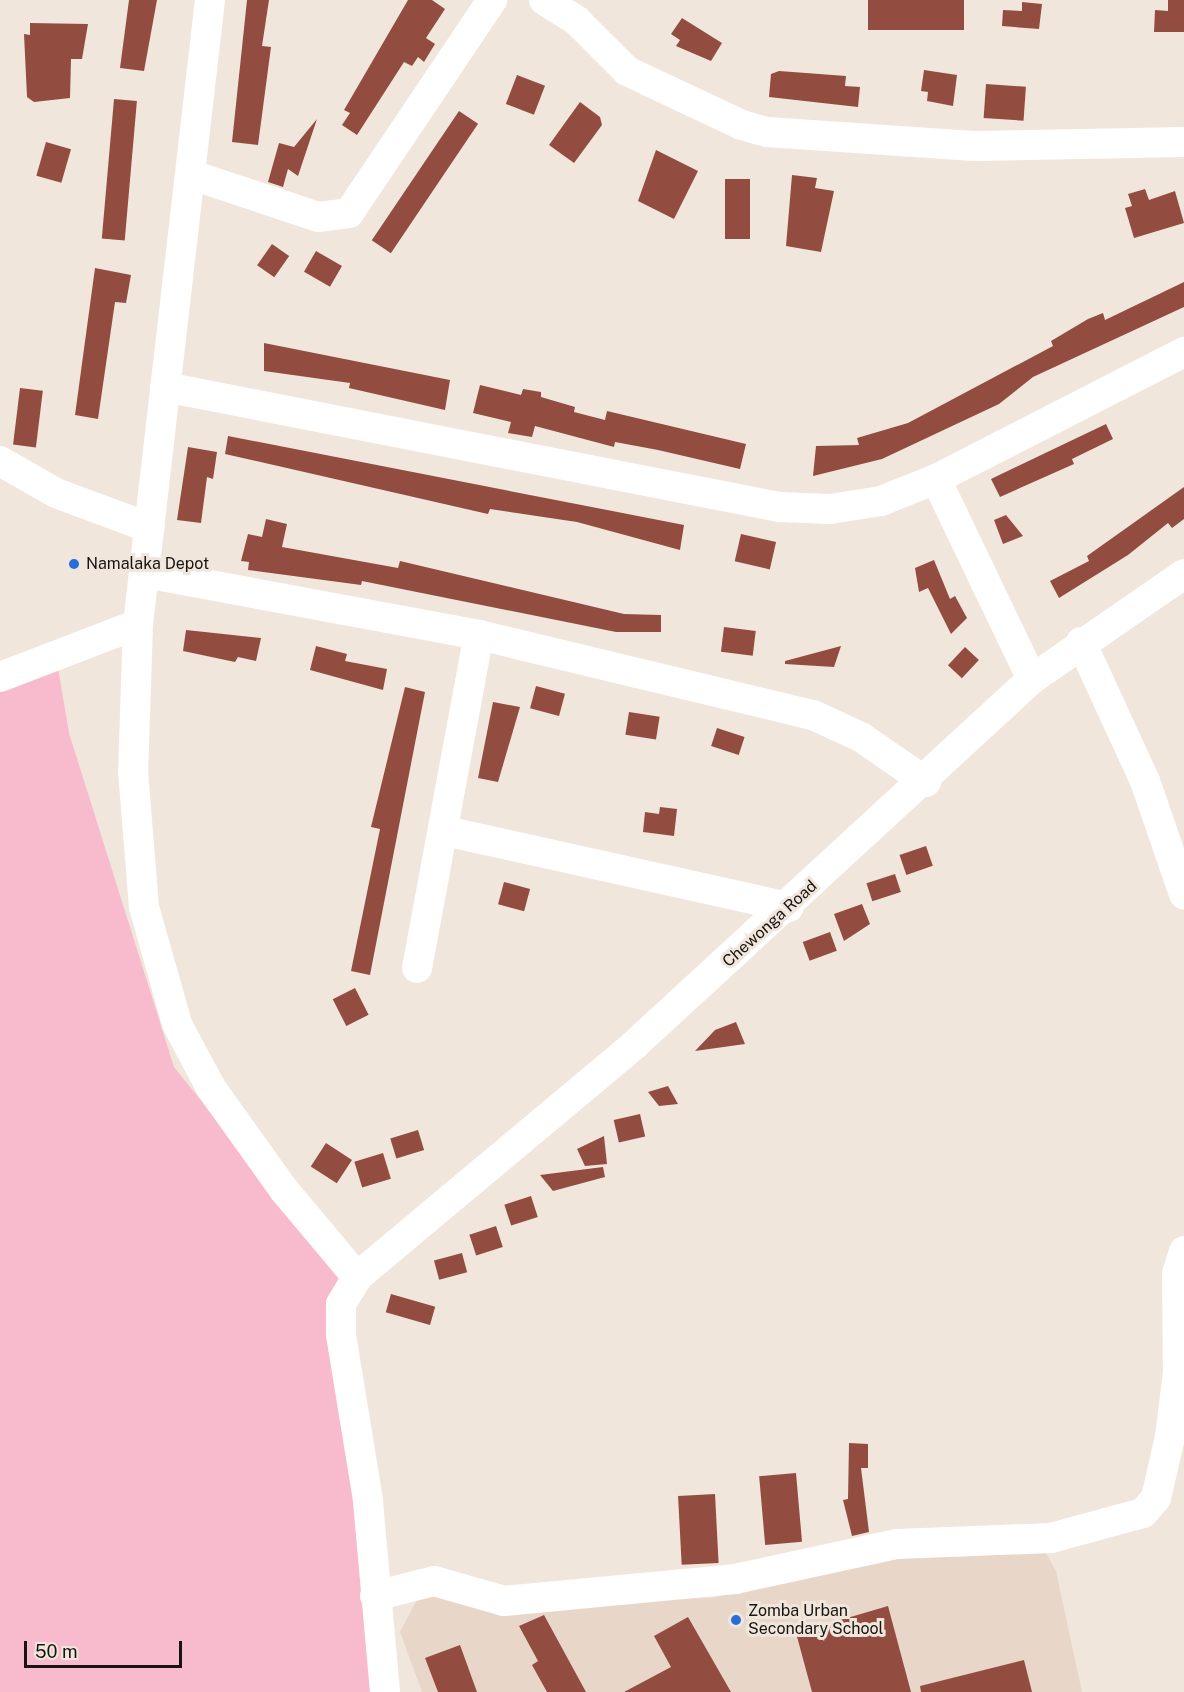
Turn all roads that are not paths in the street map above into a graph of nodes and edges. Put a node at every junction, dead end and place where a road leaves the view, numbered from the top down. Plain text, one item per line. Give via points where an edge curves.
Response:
1 (210, 0) edge
2 (492, 0) edge
3 (544, 0) edge
4 (1184, 142) edge
5 (192, 175) junction
6 (1184, 352) edge
7 (165, 387) junction
8 (0, 461) edge
9 (936, 479) junction
10 (150, 528) junction
11 (145, 573) junction
12 (1184, 574) edge
13 (138, 624) junction
14 (479, 635) junction
15 (1081, 642) junction
16 (0, 677) edge
17 (1032, 679) junction
18 (926, 782) junction
19 (445, 831) junction
20 (1184, 894) edge
21 (789, 907) junction
22 (417, 968) dead end
23 (1184, 1251) edge
24 (357, 1277) junction
25 (375, 1596) junction
26 (385, 1692) edge

1 - 5 street
2 - 5 street via 349,213 318,217
3 - 4 street via 577,21 627,71 742,125 767,132 974,146
5 - 7 street
6 - 9 street
7 - 9 street via 779,507 830,509 880,501
7 - 10 street
8 - 10 street via 56,493
9 - 17 street
10 - 11 street
11 - 13 street
11 - 14 street
12 - 15 street, Chewonga Road
13 - 16 street
13 - 24 street via 134,805 144,907 164,987 211,1088 284,1190
14 - 18 street via 813,715 854,733
14 - 19 street
15 - 17 street, Chewonga Road
15 - 20 street via 1145,781
17 - 18 street, Chewonga Road
18 - 21 street, Chewonga Road
19 - 21 street
19 - 22 street
21 - 24 street, Chewonga Road
23 - 25 street via 1177,1274 1178,1372 1167,1459 1156,1498 1143,1513 1051,1538 897,1544 735,1578 504,1601 434,1581
24 - 25 street, Chewonga Road via 341,1304 341,1335 368,1500
25 - 26 street, Chewonga Road

